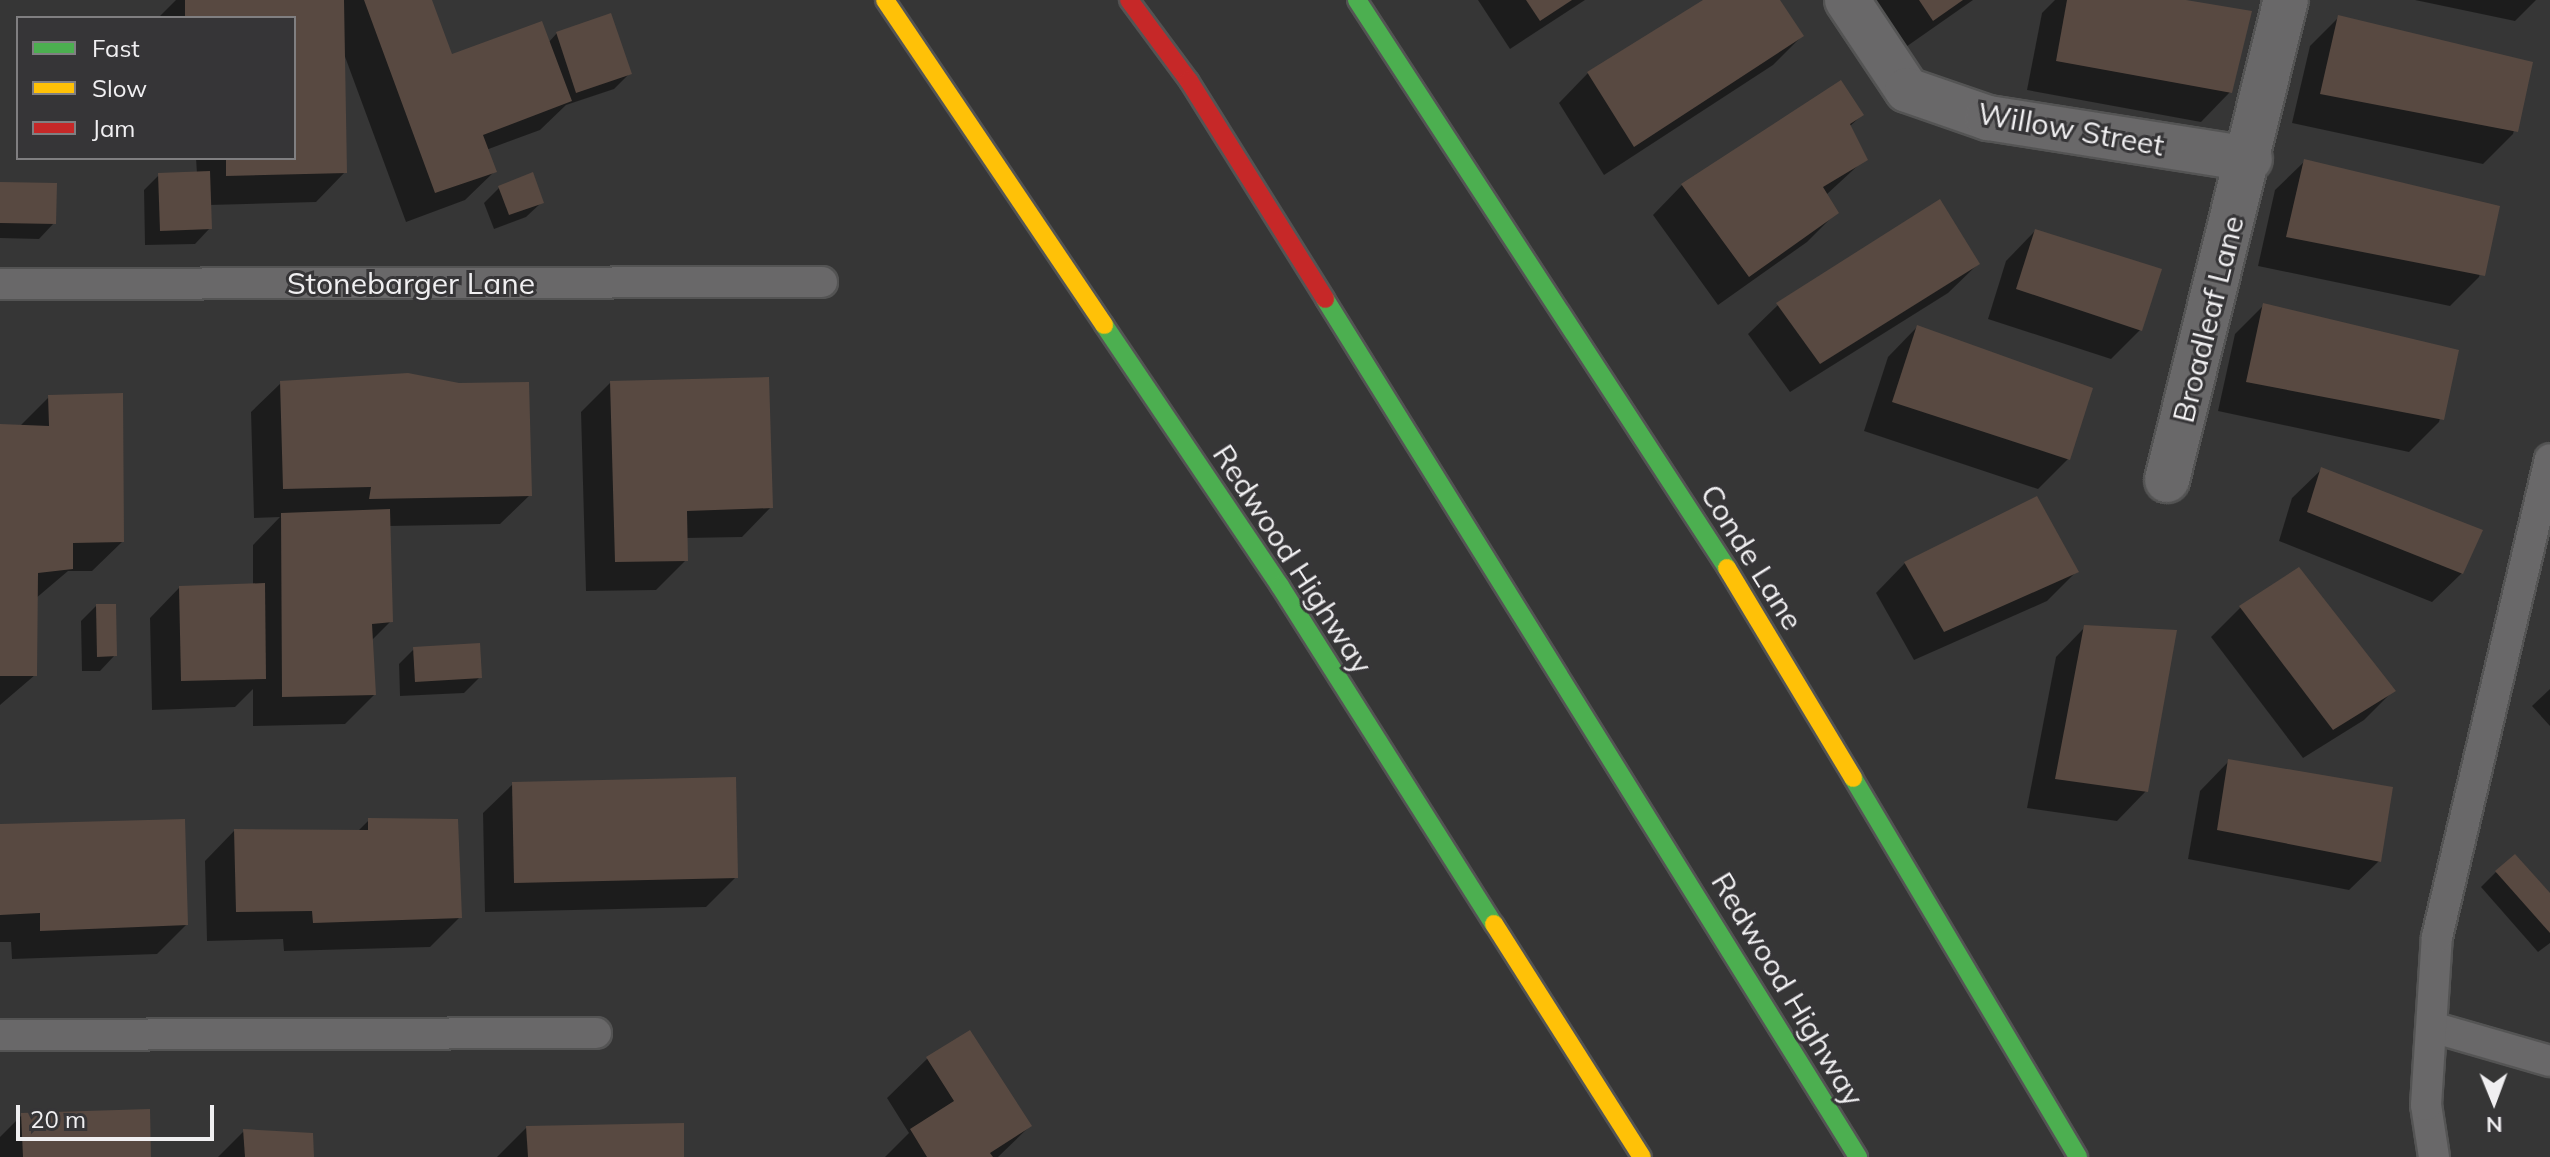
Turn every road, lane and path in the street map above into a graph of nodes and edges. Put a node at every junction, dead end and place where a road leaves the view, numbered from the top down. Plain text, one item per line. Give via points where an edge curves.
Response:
1 (885, 0) edge
2 (1129, 0) edge
3 (1357, 0) edge
4 (1847, 0) edge
5 (2286, 0) edge
6 (2250, 159) junction
7 (822, 282) dead end
8 (0, 284) edge
9 (2550, 459) edge
10 (2167, 480) dead end
11 (2432, 1027) junction
12 (596, 1033) dead end
13 (0, 1035) edge
14 (2550, 1061) edge
15 (1642, 1157) edge
16 (1858, 1157) edge
17 (2078, 1157) edge
18 (2434, 1157) edge

1 - 15 main road, Redwood Highway via 1280,586
2 - 16 main road, Redwood Highway via 1189,81
3 - 17 main road, Conde Lane via 1740,587
4 - 6 street, Willow Street via 1907,90 1988,118
5 - 6 street, Broadleaf Lane
6 - 10 street, Broadleaf Lane
7 - 8 lane, Stonebarger Lane
9 - 11 lane via 2437,937
11 - 14 lane
11 - 18 lane via 2426,1105
12 - 13 lane

